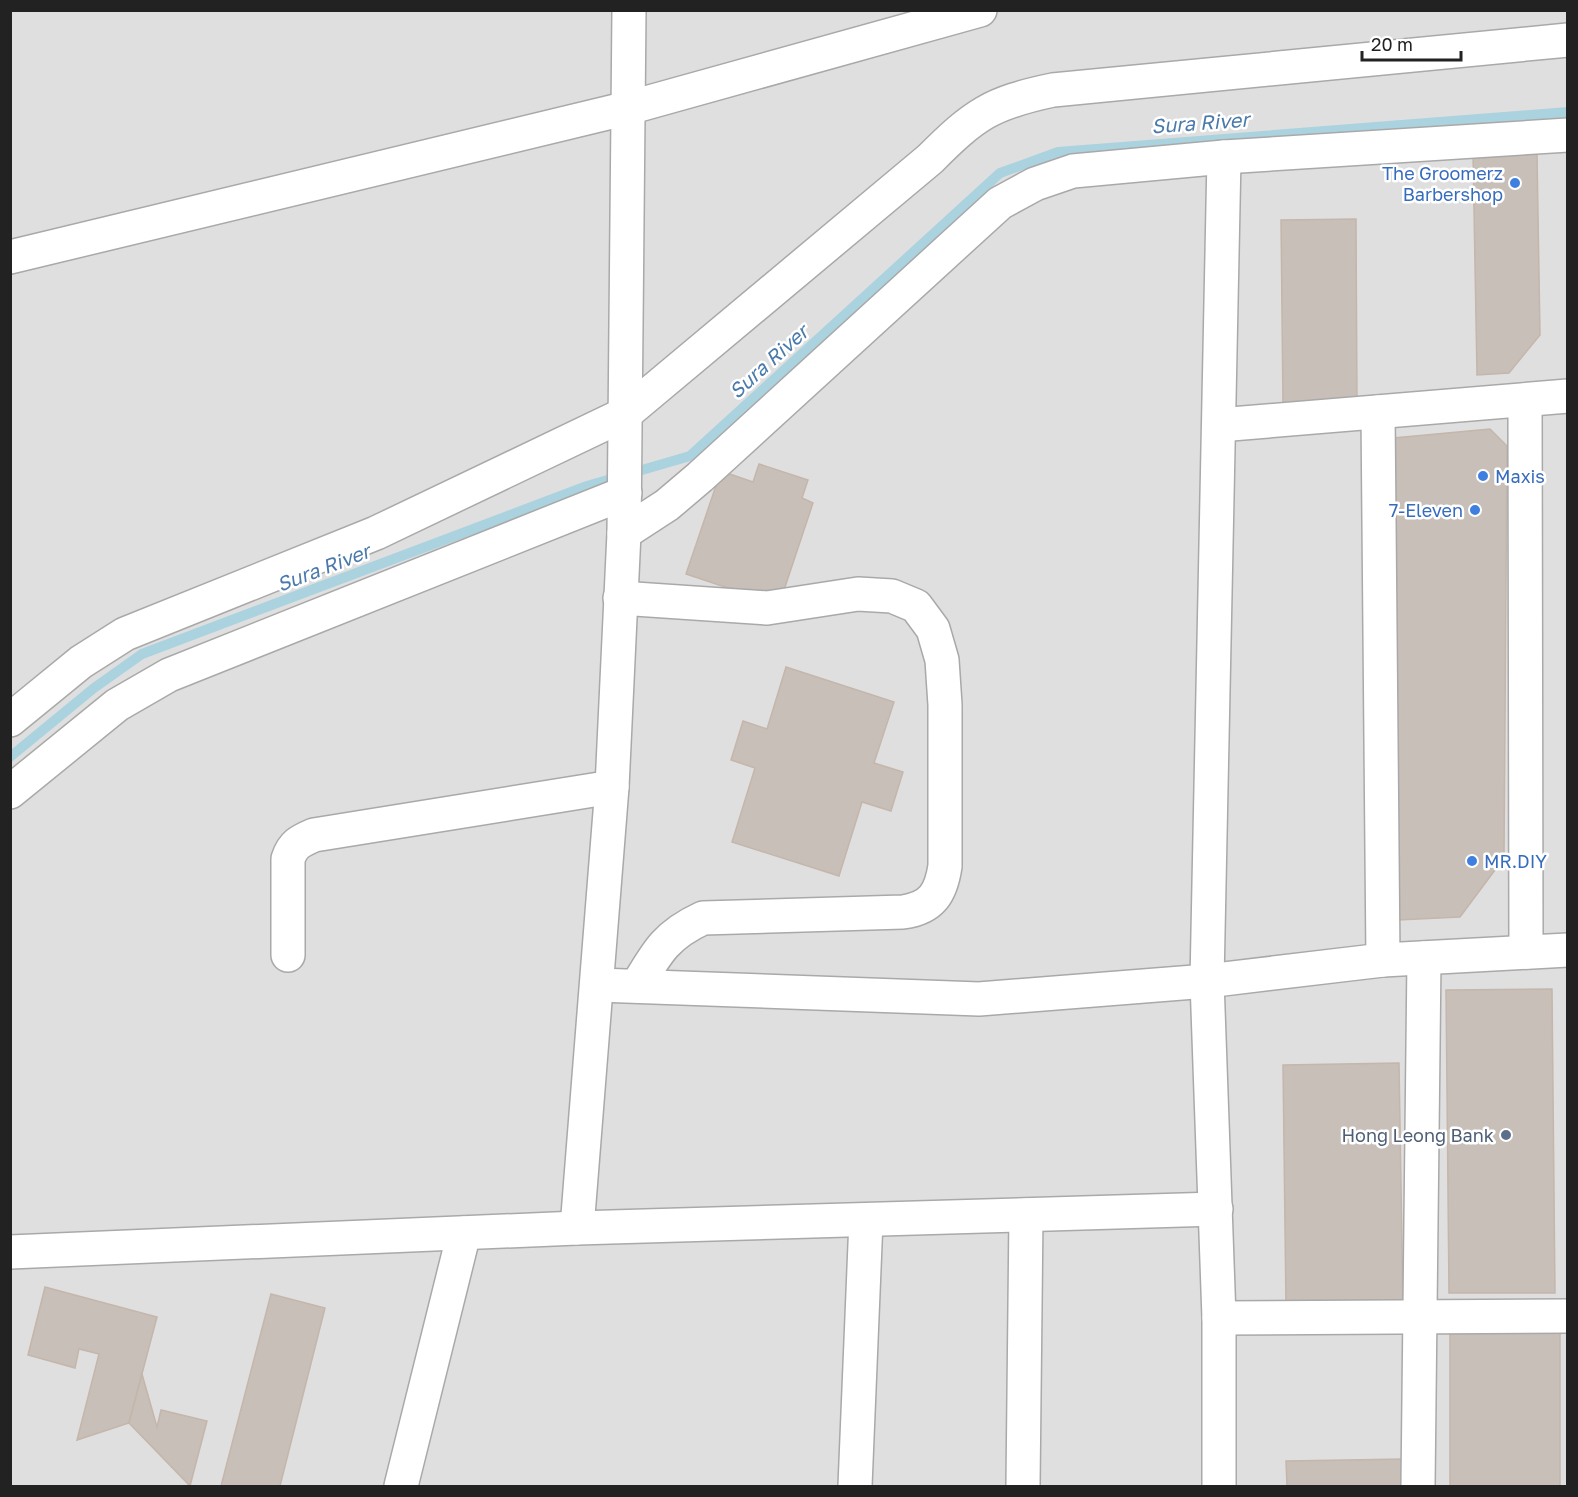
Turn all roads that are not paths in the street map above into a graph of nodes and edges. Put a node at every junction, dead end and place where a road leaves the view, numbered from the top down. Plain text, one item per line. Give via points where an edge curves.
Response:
1 (630, 10) edge
2 (980, 10) edge
3 (1568, 40) edge
4 (628, 108) junction
5 (1568, 135) edge
6 (1224, 157) junction
7 (10, 257) edge
8 (1568, 396) edge
9 (1525, 399) junction
10 (1378, 412) junction
11 (1219, 425) junction
12 (625, 426) junction
13 (625, 489) junction
14 (624, 533) junction
15 (621, 597) junction
16 (10, 720) edge
17 (612, 787) junction
18 (10, 792) edge
19 (1568, 950) edge
20 (1526, 952) junction
21 (288, 955) dead end
22 (1424, 958) junction
23 (1383, 960) junction
24 (1207, 981) junction
25 (598, 984) junction
26 (637, 986) junction
27 (1216, 1209) junction
28 (1026, 1215) junction
29 (866, 1220) junction
30 (577, 1228) junction
31 (464, 1233) junction
32 (10, 1252) edge
33 (1568, 1316) edge
34 (1420, 1317) junction
35 (1219, 1318) junction
36 (401, 1486) edge
37 (855, 1486) edge
38 (1023, 1486) edge
39 (1219, 1486) edge
40 (1418, 1486) edge

1 - 4 street
2 - 4 street
3 - 12 street via 1053,90 1013,98 986,110 959,130
4 - 7 street
4 - 12 street
5 - 6 street
6 - 11 street
6 - 14 street via 1073,171 1035,184 1000,203 700,477
8 - 9 street
9 - 10 street
9 - 20 street
10 - 11 street
10 - 23 street
11 - 24 street
12 - 13 street
12 - 16 street via 125,634 81,662
13 - 14 street
13 - 18 street via 169,675 117,705
14 - 15 street
15 - 17 street
15 - 26 street via 767,608 858,594 892,596 916,606 933,629 942,660 945,705 945,866 942,884 929,904 903,912 703,918 680,929 660,946
17 - 21 street via 314,835 299,841 288,859
17 - 25 street
19 - 20 street
20 - 22 street
22 - 23 street
22 - 34 street
23 - 24 street
24 - 26 street via 979,999
24 - 27 street
25 - 26 street
25 - 30 street
27 - 28 street
27 - 35 street
28 - 29 street
28 - 38 street
29 - 30 street
29 - 37 street
30 - 31 street
31 - 32 street
31 - 36 street
33 - 34 street
34 - 35 street
34 - 40 street
35 - 39 street

